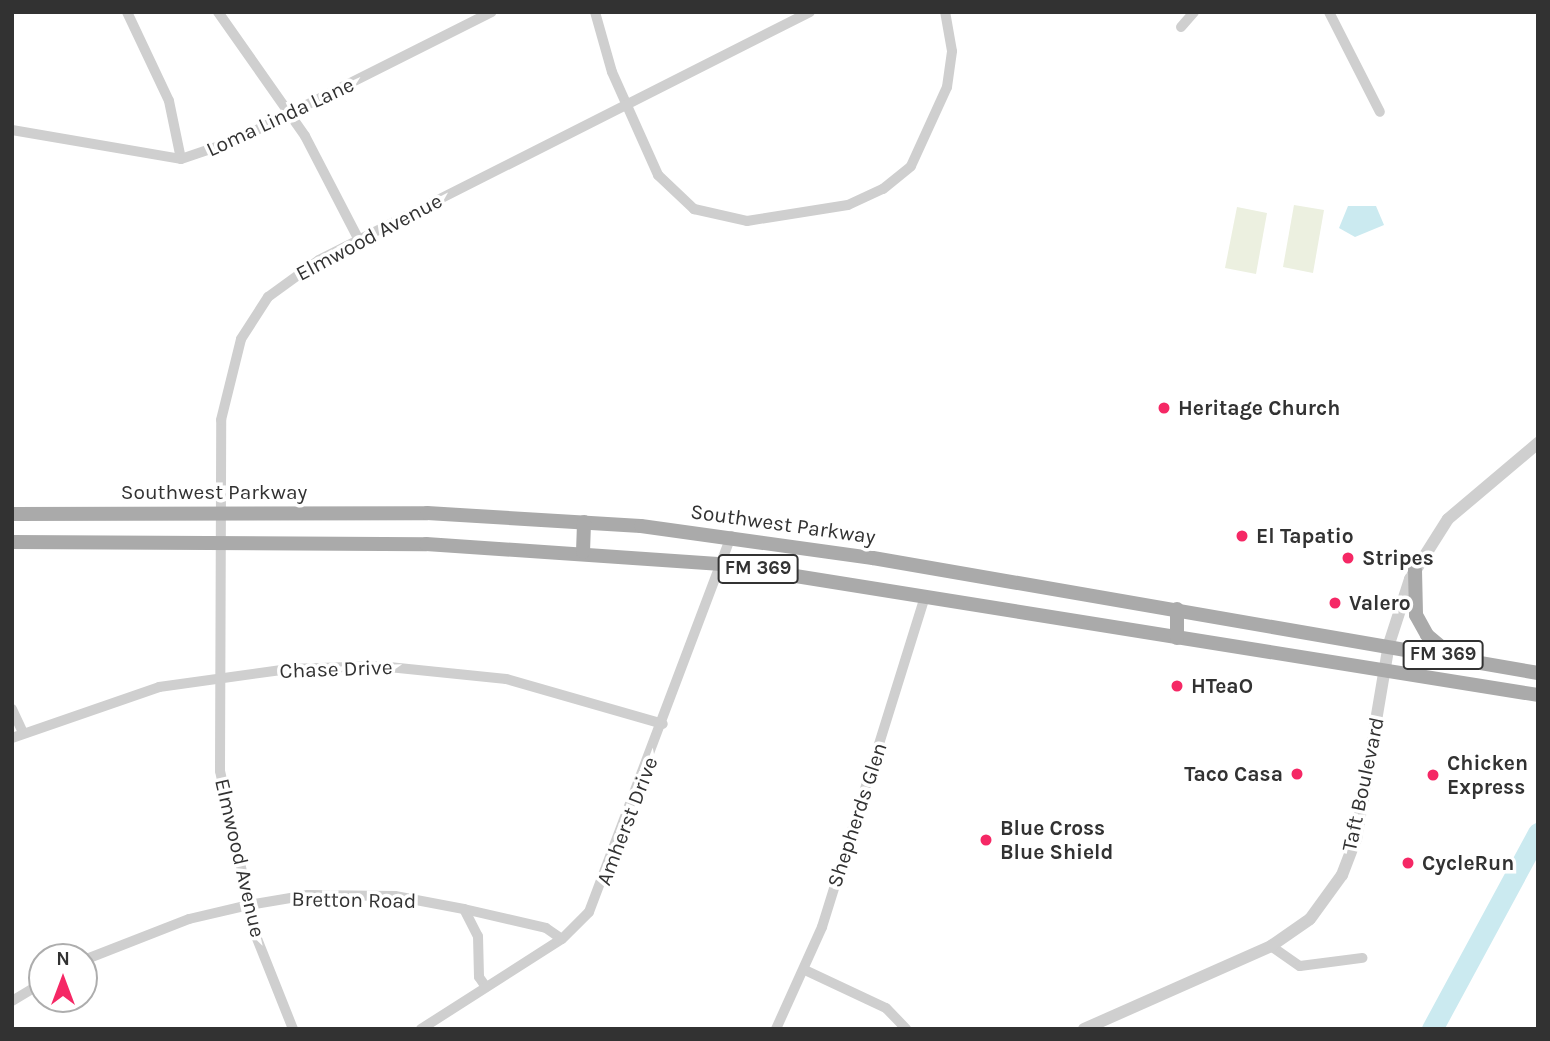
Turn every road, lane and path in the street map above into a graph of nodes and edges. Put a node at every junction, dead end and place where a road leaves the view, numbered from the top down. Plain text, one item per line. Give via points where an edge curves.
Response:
1 (127, 12) edge
2 (218, 12) edge
3 (492, 12) edge
4 (595, 12) edge
5 (810, 12) edge
6 (945, 12) edge
7 (1194, 12) edge
8 (1329, 12) edge
9 (1181, 27) dead end
10 (626, 104) junction
11 (1380, 112) dead end
12 (290, 115) junction
13 (12, 130) edge
14 (181, 159) junction
15 (359, 240) junction
16 (1538, 443) edge
17 (220, 513) junction
18 (12, 514) edge
19 (584, 522) junction
20 (732, 536) junction
21 (12, 542) edge
22 (219, 544) junction
23 (583, 552) junction
24 (721, 564) junction
25 (1415, 570) junction
26 (925, 597) junction
27 (1177, 609) junction
28 (1177, 638) junction
29 (1389, 644) junction
30 (1454, 657) junction
31 (1385, 672) junction
32 (1538, 673) edge
33 (217, 677) junction
34 (1538, 695) edge
35 (12, 709) edge
36 (663, 723) junction
37 (23, 733) junction
38 (12, 738) edge
39 (249, 905) junction
40 (464, 909) junction
41 (562, 939) junction
42 (1270, 946) junction
43 (98, 955) edge
44 (1362, 958) dead end
45 (807, 971) junction
46 (486, 987) junction
47 (28, 992) edge
48 (12, 1001) edge
49 (293, 1029) edge
50 (421, 1029) edge
51 (775, 1029) edge
52 (906, 1029) edge
53 (1084, 1029) edge

1 - 14 street via 169,101
2 - 12 street
3 - 12 street, Loma Linda Lane
4 - 10 street
5 - 10 street, Elmwood Avenue
6 - 10 street via 952,51 931,132 894,181 848,205 747,221 694,209 658,175
7 - 9 street
8 - 11 street
10 - 15 street, Elmwood Avenue
12 - 14 street, Loma Linda Lane
12 - 15 street
13 - 14 street, Loma Linda Lane
15 - 17 street, Elmwood Avenue via 289,279 246,330 225,392
16 - 25 street, Taft Boulevard via 1448,519
17 - 18 main road, Southwest Parkway / FM 369
17 - 19 main road, Southwest Parkway / FM 369
17 - 22 street, Elmwood Avenue
19 - 20 main road, Southwest Parkway / FM 369
19 - 23 main road
20 - 24 street, Amherst Drive
20 - 27 main road, Southwest Parkway / FM 369
21 - 22 main road, FM 369
22 - 23 main road, FM 369
22 - 33 street, Elmwood Avenue
23 - 24 main road, FM 369
24 - 26 main road, FM 369
24 - 36 street, Amherst Drive
25 - 29 street, Taft Boulevard
25 - 30 main road via 1416,615 1427,635
26 - 28 main road, FM 369
26 - 45 street, Shepherds Glen
27 - 28 main road
27 - 29 main road, Southwest Parkway / FM 369
28 - 31 main road, FM 369
29 - 30 main road, Southwest Parkway / FM 369
29 - 31 street, Taft Boulevard
30 - 32 main road, Southwest Parkway / FM 369
31 - 34 main road, FM 369
31 - 42 street, Taft Boulevard via 1356,839 1342,875 1310,919
33 - 36 street, Chase Drive via 379,666 443,670 506,679
33 - 37 street, Chase Drive via 124,696
33 - 39 street, Elmwood Avenue via 226,815
35 - 37 street
36 - 41 street, Amherst Drive via 600,893
37 - 38 street, Chase Drive
39 - 40 street, Bretton Road via 308,895 395,896
39 - 43 street, Bretton Road via 189,919
39 - 49 street, Elmwood Avenue
40 - 41 street, Bretton Road via 546,928
40 - 46 street via 478,936 479,977
41 - 46 street, Amherst Drive
42 - 44 street via 1300,966
42 - 53 street, Taft Boulevard
45 - 51 street, Shepherds Glen
45 - 52 street via 886,1008
46 - 50 street, Amherst Drive
47 - 48 street

